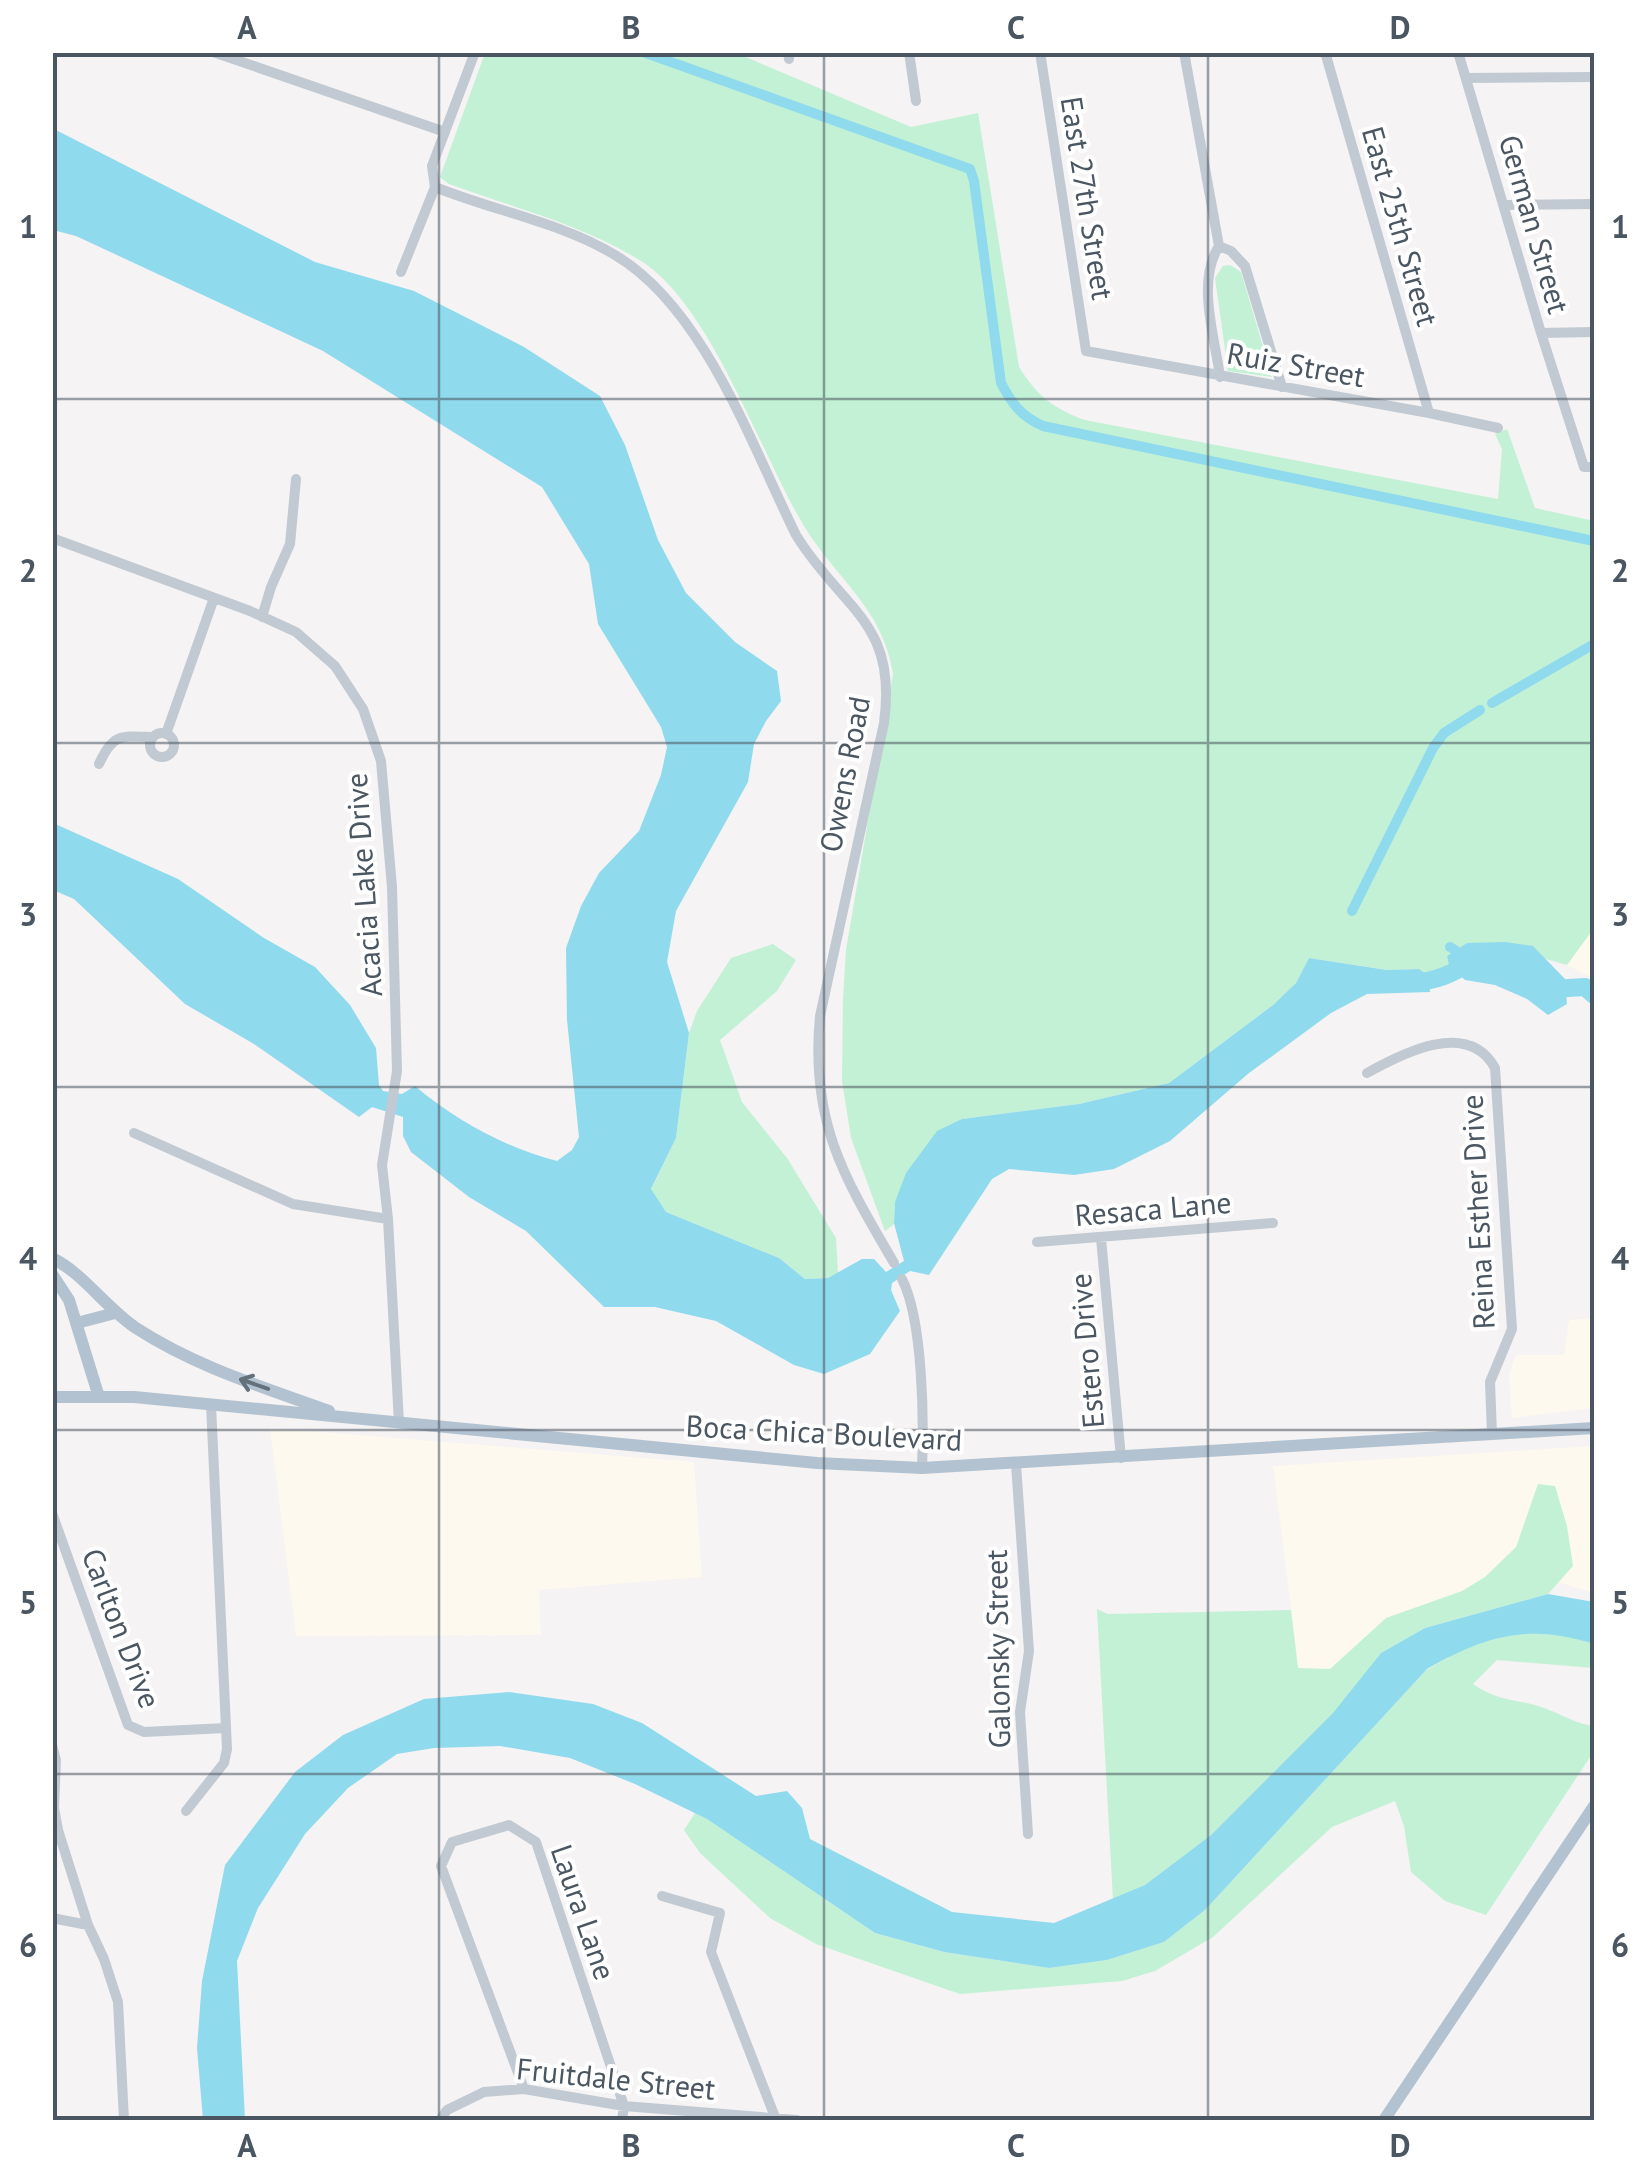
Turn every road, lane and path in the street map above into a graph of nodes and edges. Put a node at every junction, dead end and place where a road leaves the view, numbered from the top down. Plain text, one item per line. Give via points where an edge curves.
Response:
1 (213, 52) edge
2 (475, 52) edge
3 (909, 52) edge
4 (1040, 52) edge
5 (1184, 52) edge
6 (1325, 52) edge
7 (1458, 52) edge
8 (1594, 76) edge
9 (1466, 78) junction
10 (916, 102) dead end
11 (445, 132) junction
12 (435, 187) junction
13 (1594, 204) edge
14 (1504, 206) junction
15 (1219, 246) junction
16 (401, 272) dead end
17 (1594, 332) edge
18 (1541, 334) junction
19 (1086, 351) joint
20 (1220, 377) junction
21 (1282, 386) junction
22 (1429, 413) junction
23 (1498, 428) dead end
24 (1590, 467) edge
25 (296, 479) dead end
26 (52, 538) edge
27 (214, 598) junction
28 (262, 617) junction
29 (166, 734) junction
30 (153, 738) junction
31 (98, 764) dead end
32 (1367, 1073) dead end
33 (134, 1134) dead end
34 (388, 1220) junction
35 (1274, 1223) dead end
36 (1101, 1238) junction
37 (1037, 1242) dead end
38 (52, 1258) edge
39 (894, 1263) dead end
40 (52, 1274) edge
41 (902, 1279) dead end
42 (115, 1312) junction
43 (77, 1324) junction
44 (99, 1396) junction
45 (52, 1397) edge
46 (211, 1404) junction
47 (346, 1417) junction
48 (399, 1423) junction
49 (1594, 1428) edge
50 (1492, 1434) junction
51 (1121, 1458) junction
52 (1016, 1464) junction
53 (922, 1468) junction
54 (52, 1514) edge
55 (226, 1728) junction
56 (52, 1745) edge
57 (54, 1760) edge
58 (1594, 1806) edge
59 (186, 1811) dead end
60 (1028, 1834) dead end
61 (662, 1896) dead end
62 (52, 1918) edge
63 (88, 1925) junction
64 (524, 2090) junction
65 (624, 2106) junction
66 (775, 2118) junction
67 (124, 2120) edge
68 (440, 2120) edge
69 (622, 2120) edge
70 (796, 2120) edge
71 (1384, 2120) edge

1 - 11 street
2 - 11 street
3 - 10 street
4 - 19 street, East 27th Street
5 - 15 street
6 - 22 street, East 25th Street
7 - 9 street, German Street
8 - 9 street
9 - 14 street, German Street
11 - 12 street via 432,166
12 - 16 street
12 - 39 street, Owens Road via 582,238 652,282 712,363 812,561 879,642 888,686 884,723 816,1055 824,1119 838,1161
13 - 14 street
14 - 18 street, German Street
15 - 20 street via 1207,283
15 - 21 street via 1245,266
17 - 18 street
18 - 24 street, German Street
19 - 20 street, Ruiz Street
20 - 21 street, Ruiz Street
21 - 22 street, Ruiz Street
22 - 23 street, Ruiz Street
25 - 28 street via 290,544
26 - 27 street, Acacia Lake Drive
27 - 28 street, Acacia Lake Drive
27 - 29 street
28 - 34 street, Acacia Lake Drive via 296,632 335,666 363,709 381,761 397,1071 382,1165
29 - 30 street
29 - 30 street via 174,744 168,756 154,755
30 - 31 street via 116,738
32 - 50 street, Reina Esther Drive via 1416,1049 1462,1043 1476,1046 1494,1068 1512,1328 1490,1382
33 - 34 street via 293,1204
34 - 48 street, Acacia Lake Drive
35 - 36 street, Resaca Lane
36 - 37 street, Resaca Lane
36 - 51 street, Estero Drive
38 - 42 main road
40 - 43 main road
41 - 53 street via 918,1339
42 - 43 main road
47 -> 42 main road via 220,1373
43 - 44 main road
44 - 45 main road, Boca Chica Boulevard
44 - 46 main road, Boca Chica Boulevard
46 - 47 main road, Boca Chica Boulevard
46 - 55 street
47 - 48 main road, Boca Chica Boulevard
48 - 53 main road, Boca Chica Boulevard
49 - 50 main road, Boca Chica Boulevard
50 - 51 main road, Boca Chica Boulevard
51 - 52 main road, Boca Chica Boulevard
52 - 53 main road, Boca Chica Boulevard
52 - 60 street, Galonsky Street via 1029,1651 1020,1712
54 - 55 street, Carlton Drive via 128,1725 144,1732
55 - 59 street via 224,1763
56 - 57 street
57 - 63 street via 54,1808
58 - 71 main road
61 - 66 street via 720,1912 711,1952
62 - 63 street
63 - 67 street via 118,2002
64 - 65 street, Fruitdale Street
64 - 65 street, Laura Lane via 441,1866 452,1842 509,1825 536,1842
64 - 68 street, Fruitdale Street via 484,2092
65 - 66 street, Fruitdale Street
65 - 69 street
66 - 70 street, Fruitdale Street

